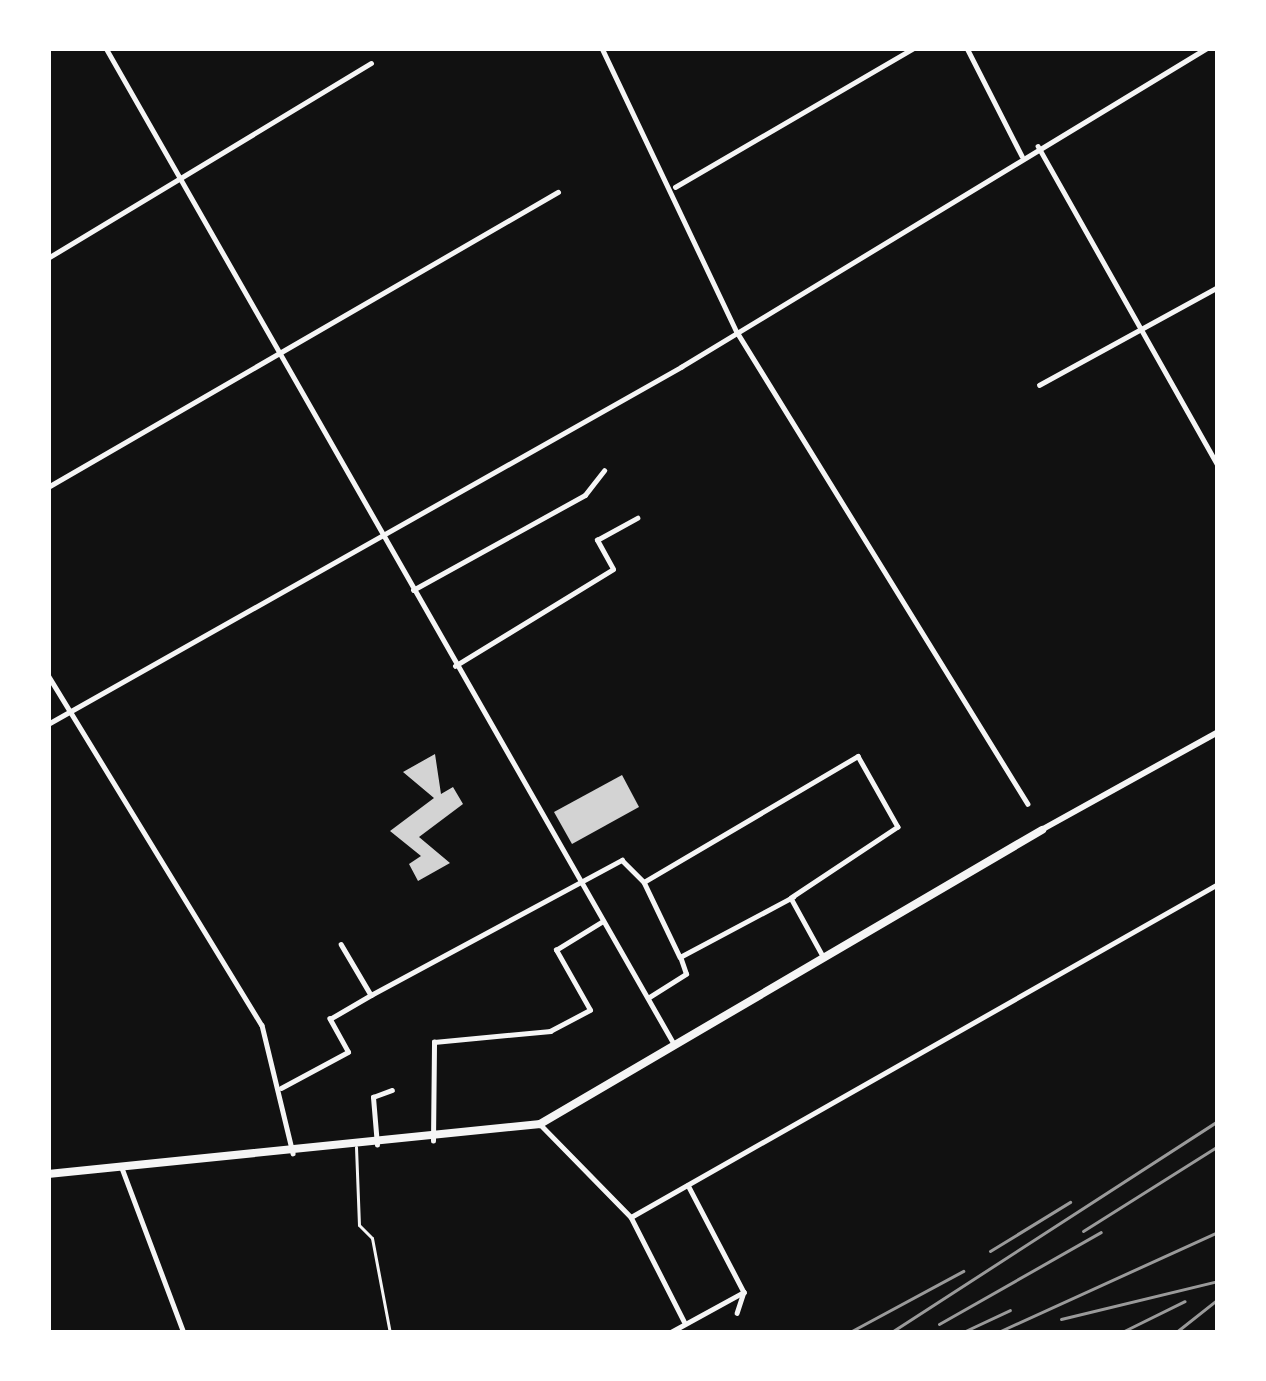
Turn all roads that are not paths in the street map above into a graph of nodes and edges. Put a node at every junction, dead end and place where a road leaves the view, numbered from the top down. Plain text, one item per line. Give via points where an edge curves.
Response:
1 (106, 48) edge
2 (602, 48) edge
3 (914, 48) edge
4 (967, 48) edge
5 (1207, 48) edge
6 (370, 62) dead end
7 (1038, 146) junction
8 (1022, 156) junction
9 (179, 182) junction
10 (675, 187) junction
11 (558, 192) dead end
12 (48, 258) edge
13 (1218, 286) edge
14 (1140, 327) junction
15 (737, 332) junction
16 (280, 356) junction
17 (1039, 386) dead end
18 (1218, 466) edge
19 (604, 471) dead end
20 (48, 488) edge
21 (637, 518) dead end
22 (383, 535) junction
23 (412, 590) junction
24 (455, 666) junction
25 (48, 675) edge
26 (69, 710) junction
27 (48, 724) edge
28 (1218, 732) edge
29 (1028, 804) dead end
30 (1042, 830) joint
31 (580, 881) junction
32 (644, 882) junction
33 (1218, 884) edge
34 (793, 897) junction
35 (603, 921) junction
36 (341, 944) dead end
37 (680, 957) junction
38 (824, 958) junction
39 (371, 995) junction
40 (648, 998) junction
41 (674, 1044) junction
42 (280, 1088) junction
43 (392, 1090) dead end
44 (540, 1124) junction
45 (433, 1141) junction
46 (377, 1145) junction
47 (356, 1147) junction
48 (293, 1153) junction
49 (122, 1168) junction
50 (48, 1174) edge
51 (688, 1185) junction
52 (632, 1217) junction
53 (744, 1292) junction
54 (737, 1313) dead end
55 (684, 1321) junction
56 (184, 1333) edge
57 (389, 1333) edge
58 (669, 1333) edge

1 - 9 street
2 - 10 street
3 - 10 street
4 - 8 street
5 - 7 street
6 - 9 street
7 - 8 street
7 - 14 street
8 - 15 street
9 - 12 street
9 - 16 street
10 - 15 street
11 - 16 street
13 - 14 street
14 - 17 street
14 - 18 street
15 - 22 street
15 - 29 street
16 - 20 street
16 - 22 street
19 - 23 street via 585,495
21 - 24 street via 597,540 613,569
22 - 23 street
22 - 26 street
23 - 24 street
24 - 31 street
25 - 26 street
26 - 27 street
26 - 42 street via 262,1025 260,1054
28 - 30 street
30 - 38 main road
31 - 32 street via 622,860
31 - 35 street
31 - 39 street
32 - 34 street via 858,756 898,827
32 - 37 street
33 - 51 street
34 - 37 street
34 - 38 street
35 - 40 street
35 - 45 street via 556,950 590,1010 550,1031 434,1042
36 - 39 street
37 - 40 street via 686,974
38 - 41 main road
39 - 42 street via 330,1019 348,1052
40 - 41 street
41 - 44 main road
42 - 48 street
43 - 46 street via 373,1097
44 - 45 main road
44 - 52 street
45 - 46 main road
46 - 47 main road
47 - 48 main road
47 - 57 lane via 358,1225 372,1238
48 - 49 main road
49 - 50 main road
49 - 56 street
51 - 52 street
51 - 53 street
52 - 55 street
53 - 54 street
53 - 55 street
55 - 58 street

